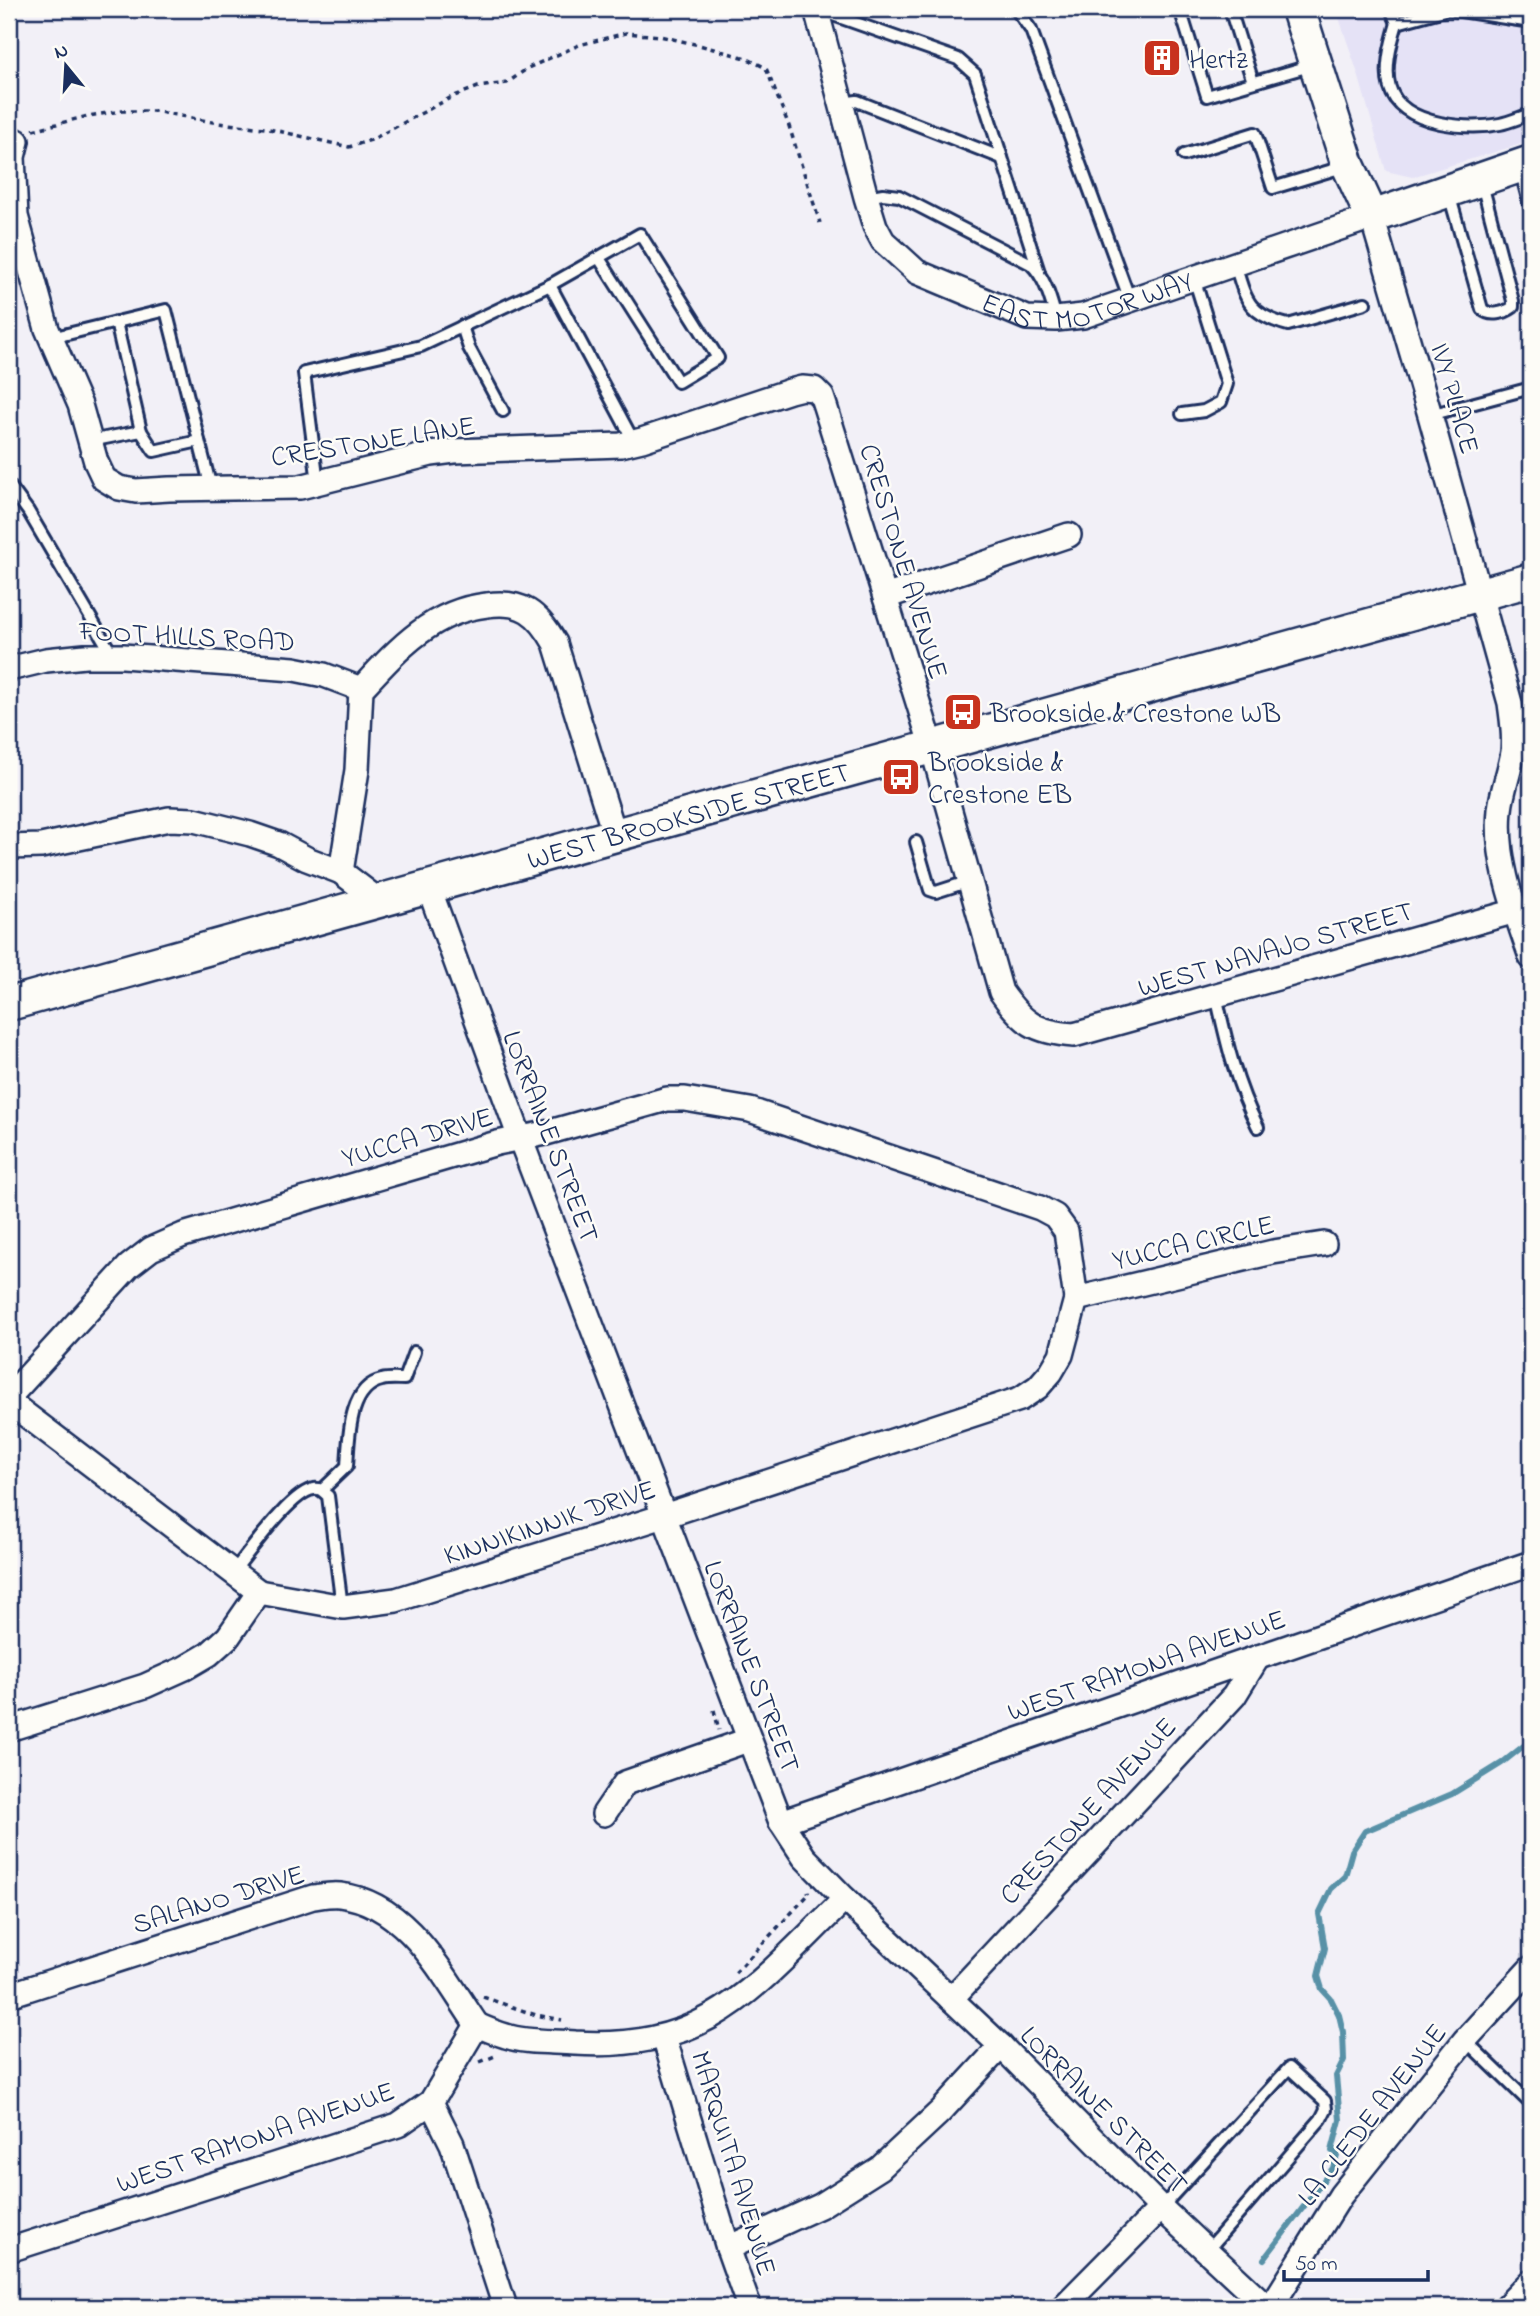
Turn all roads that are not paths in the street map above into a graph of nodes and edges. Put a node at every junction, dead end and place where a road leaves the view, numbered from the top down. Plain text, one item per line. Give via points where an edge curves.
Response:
1 (816, 9) edge
2 (1016, 9) edge
3 (1180, 9) edge
4 (1230, 9) edge
5 (1298, 9) edge
6 (1391, 9) edge
7 (1531, 22) edge
8 (1397, 23) junction
9 (1316, 64) junction
10 (1253, 82) junction
11 (841, 103) junction
12 (1531, 114) edge
13 (15, 149) road end
14 (1184, 155) dead end
15 (1002, 158) junction
16 (1525, 164) edge
17 (1348, 165) junction
18 (1481, 180) junction
19 (1448, 191) junction
20 (866, 197) junction
21 (1531, 209) edge
22 (1372, 217) junction
23 (599, 258) junction
24 (1235, 264) junction
25 (1039, 272) junction
26 (1194, 278) junction
27 (550, 285) junction
28 (1130, 300) junction
29 (1365, 303) dead end
30 (1056, 318) junction
31 (116, 322) junction
32 (462, 326) junction
33 (51, 338) junction
34 (1531, 388) edge
35 (814, 389) joint
36 (503, 411) dead end
37 (1182, 414) dead end
38 (1430, 415) junction
39 (141, 431) junction
40 (199, 441) junction
41 (90, 442) junction
42 (634, 442) junction
43 (318, 483) junction
44 (9, 485) edge
45 (211, 488) junction
46 (1069, 535) dead end
47 (1531, 580) edge
48 (1480, 595) junction
49 (885, 597) junction
50 (113, 656) junction
51 (9, 669) edge
52 (361, 689) junction
53 (932, 747) junction
54 (615, 836) junction
55 (916, 842) dead end
56 (9, 847) edge
57 (341, 872) junction
58 (970, 881) junction
59 (429, 888) junction
60 (379, 901) junction
61 (1524, 915) edge
62 (1531, 957) edge
63 (1216, 995) junction
64 (9, 1004) edge
65 (1033, 1026) joint
66 (1258, 1127) dead end
67 (520, 1138) junction
68 (1324, 1244) dead end
69 (1076, 1299) junction
70 (414, 1352) dead end
71 (9, 1400) edge
72 (322, 1490) junction
73 (664, 1516) junction
74 (1531, 1563) edge
75 (233, 1572) junction
76 (259, 1592) junction
77 (342, 1607) junction
78 (1258, 1657) junction
79 (9, 1729) edge
80 (748, 1740) junction
81 (604, 1814) dead end
82 (780, 1822) junction
83 (845, 1899) junction
84 (1531, 1968) edge
85 (9, 1996) edge
86 (951, 1999) junction
87 (477, 2025) junction
88 (664, 2037) junction
89 (1465, 2040) junction
90 (1001, 2046) junction
91 (431, 2102) junction
92 (1531, 2104) edge
93 (1160, 2208) junction
94 (728, 2248) junction
95 (9, 2250) edge
96 (1206, 2252) junction
97 (1531, 2281) edge
98 (505, 2307) edge
99 (749, 2307) edge
100 (1063, 2307) edge
101 (1269, 2307) edge
102 (1506, 2307) edge

1 - 11 street, EAST MOTOR WAY
1 - 15 lane via 967,66 975,74
2 - 28 lane via 1031,30
3 - 10 lane via 1207,96
4 - 10 lane
5 - 9 street
6 - 8 lane
7 - 8 lane via 1448,9
8 - 12 lane via 1387,79 1396,102 1406,110 1420,119 1463,128 1500,124
9 - 10 lane
9 - 17 street
11 - 15 lane via 867,104
11 - 20 street, EAST MOTOR WAY
13 - 33 street, CRESTONE LANE via 16,216
14 - 17 lane via 1255,133 1273,188
15 - 25 lane
16 - 18 street, EAST MOTOR WAY
16 - 21 lane
17 - 22 street
18 - 19 street, EAST MOTOR WAY
18 - 19 lane via 1513,302 1509,310 1492,314 1482,309
19 - 22 street, EAST MOTOR WAY
20 - 25 lane via 899,196
20 - 30 street, EAST MOTOR WAY via 883,241 917,272 1027,318
22 - 24 street, EAST MOTOR WAY
22 - 38 street, IVY PLACE
23 - 23 lane via 640,234 718,358 678,382
23 - 27 lane
24 - 26 street, EAST MOTOR WAY
24 - 29 lane via 1245,300 1275,322 1288,325
25 - 30 lane
26 - 28 street, EAST MOTOR WAY
26 - 37 lane via 1227,384 1221,402 1204,411
27 - 32 lane
27 - 42 lane
28 - 30 street, EAST MOTOR WAY via 1083,316
31 - 33 lane
31 - 39 lane
31 - 40 lane via 166,310
32 - 36 lane
32 - 43 lane via 421,346 304,373
33 - 41 street, CRESTONE LANE via 80,405
34 - 38 lane
35 - 42 street, CRESTONE LANE via 790,391
35 - 49 street, CRESTONE AVENUE via 822,397
38 - 48 street, IVY PLACE
39 - 40 lane via 154,450
39 - 41 lane
40 - 45 lane
41 - 45 street, CRESTONE LANE via 104,479 119,488
42 - 43 street, CRESTONE LANE via 454,451
43 - 45 street, CRESTONE LANE
44 - 50 lane
46 - 49 street
47 - 48 street, WEST BROOKSIDE STREET
48 - 53 street, WEST BROOKSIDE STREET
48 - 61 street, IVY PLACE via 1514,729 1500,809 1500,840 1504,872
49 - 53 street, CRESTONE AVENUE
50 - 51 street, FOOT HILLS ROAD via 47,660
50 - 52 street, FOOT HILLS ROAD via 294,669
52 - 54 street via 407,642 447,614 497,603 533,613 555,643
52 - 57 street via 357,770
53 - 54 street, WEST BROOKSIDE STREET
53 - 58 street, CRESTONE AVENUE
54 - 59 street, WEST BROOKSIDE STREET
55 - 58 lane via 930,890
56 - 57 street via 41,846 169,819 194,820 260,838
57 - 60 street
58 - 65 street, CRESTONE AVENUE via 1001,992 1016,1014
59 - 60 street, WEST BROOKSIDE STREET
59 - 67 street, LORRAINE STREET
60 - 64 street, WEST BROOKSIDE STREET
61 - 62 street, IVY PLACE
61 - 63 street, WEST NAVAJO STREET
63 - 65 street, WEST NAVAJO STREET via 1074,1035
63 - 66 lane via 1235,1072
67 - 69 street, YUCCA DRIVE via 667,1099 750,1111 1055,1216 1066,1231
67 - 71 street, YUCCA DRIVE via 183,1235 151,1250 129,1266
67 - 73 street, LORRAINE STREET
68 - 69 street, YUCCA CIRCLE
69 - 73 street, KINNIKINNIK DRIVE via 1051,1372 1020,1399
70 - 72 lane via 404,1379 379,1380 357,1401 347,1466
71 - 75 street
72 - 75 lane via 307,1490 281,1512
72 - 77 lane via 328,1496
73 - 77 street, KINNIKINNIK DRIVE via 396,1600
73 - 80 street, LORRAINE STREET
74 - 78 street, WEST RAMONA AVENUE
75 - 76 street
76 - 77 street, KINNIKINNIK DRIVE
76 - 79 street via 228,1637 185,1668 145,1686
78 - 82 street, WEST RAMONA AVENUE
78 - 86 street, CRESTONE AVENUE via 1234,1696
80 - 81 street via 625,1783
80 - 82 street, LORRAINE STREET
82 - 83 street, LORRAINE STREET via 804,1857
83 - 86 street, LORRAINE STREET
83 - 88 street via 743,1997 696,2026
84 - 89 street, LA CLEDE AVENUE
85 - 87 street, SALANO DRIVE via 313,1897 337,1894 377,1906 401,1924 419,1941
86 - 90 street, LORRAINE STREET
87 - 88 street via 509,2037 538,2040 619,2044
87 - 91 street, WEST RAMONA AVENUE
88 - 94 street, MARQUITA AVENUE
89 - 92 lane
89 - 101 street, LA CLEDE AVENUE via 1341,2194
90 - 93 street, LORRAINE STREET
90 - 94 street via 880,2168 820,2206
91 - 95 street, WEST RAMONA AVENUE via 398,2125
91 - 98 street via 452,2144
93 - 96 street, LORRAINE STREET
93 - 96 lane via 1289,2068 1325,2101 1321,2119
93 - 100 street
94 - 99 street, MARQUITA AVENUE
96 - 101 street, LORRAINE STREET
97 - 102 street

